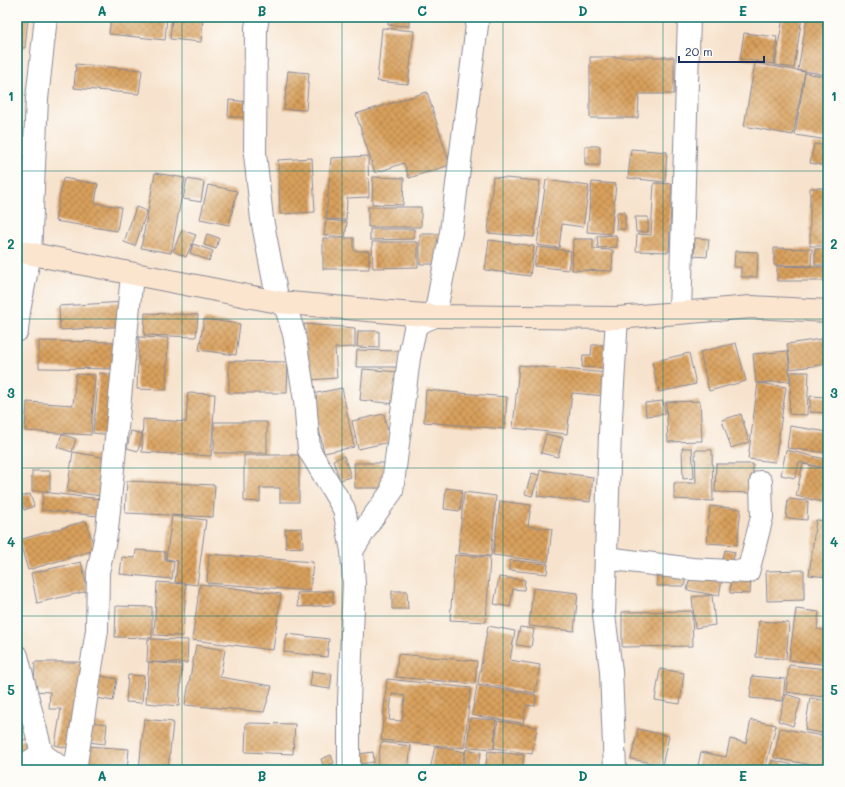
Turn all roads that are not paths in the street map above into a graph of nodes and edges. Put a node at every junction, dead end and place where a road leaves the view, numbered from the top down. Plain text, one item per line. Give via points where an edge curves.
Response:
1 (46, 17) edge
2 (258, 17) edge
3 (478, 17) edge
4 (689, 17) edge
5 (24, 253) edge
6 (132, 275) junction
7 (278, 302) junction
8 (828, 311) edge
9 (680, 312) junction
10 (435, 316) junction
11 (617, 318) junction
12 (17, 331) edge
13 (761, 482) dead end
14 (352, 551) junction
15 (606, 558) junction
16 (17, 656) edge
17 (42, 754) junction
18 (17, 769) edge
19 (64, 770) edge
20 (75, 770) edge
21 (349, 770) edge
22 (615, 770) edge

1 - 5 street
2 - 7 street via 255,154 262,220
3 - 10 street via 451,232
4 - 9 street
5 - 6 street
5 - 12 street
6 - 7 street
6 - 20 street via 107,530 98,572 97,630
7 - 10 street
7 - 14 street via 286,308 294,334 305,400 309,450 344,509
8 - 9 street via 751,307
9 - 11 street
10 - 11 street
10 - 14 street via 416,324 409,358 392,491
11 - 15 street
13 - 15 street via 762,517 748,572 692,569
14 - 21 street via 354,584
15 - 22 street via 604,615 611,671
16 - 17 street
17 - 18 street
17 - 19 street

